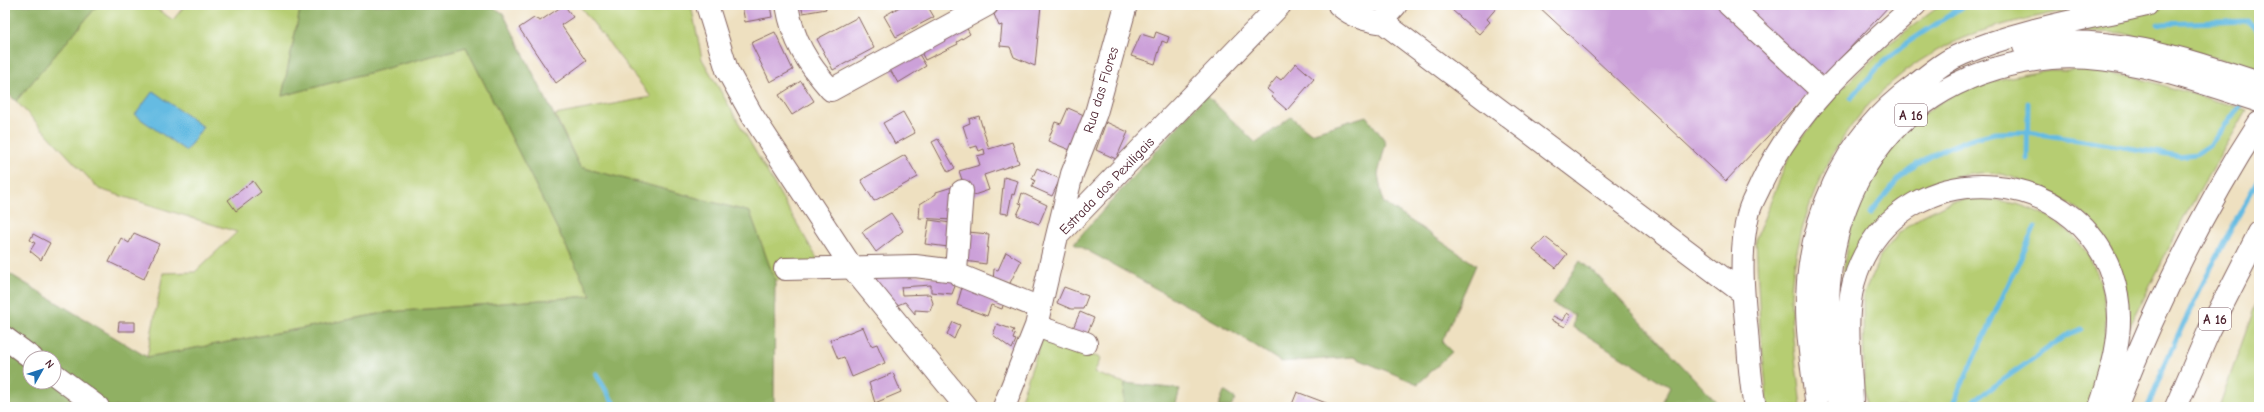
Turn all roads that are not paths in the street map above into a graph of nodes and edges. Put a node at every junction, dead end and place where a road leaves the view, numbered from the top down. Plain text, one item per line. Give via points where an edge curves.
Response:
1 (707, 5) edge
2 (787, 5) edge
3 (987, 5) edge
4 (1126, 5) edge
5 (1280, 5) edge
6 (1339, 5) edge
7 (1396, 5) edge
8 (1730, 5) edge
9 (1916, 5) edge
10 (2148, 5) edge
11 (1384, 23) junction
12 (2217, 78) junction
13 (1919, 82) junction
14 (2259, 83) edge
15 (1822, 91) junction
16 (2259, 101) edge
17 (2259, 123) edge
18 (962, 191) dead end
19 (2259, 233) edge
20 (1058, 236) junction
21 (785, 269) dead end
22 (853, 269) junction
23 (956, 271) junction
24 (1743, 293) junction
25 (1038, 317) junction
26 (5, 338) edge
27 (1086, 343) dead end
28 (22, 351) edge
29 (62, 380) edge
30 (98, 407) edge
31 (966, 407) edge
32 (1004, 407) edge
33 (1755, 407) edge
34 (1817, 407) edge
35 (1840, 407) edge
36 (1852, 407) edge
37 (2100, 407) edge
38 (2116, 407) edge
39 (2176, 407) edge

1 - 22 main road via 727,70 752,115
2 - 3 main road via 798,45 811,68 832,90
4 - 20 main road, Rua das Flores via 1096,113 1072,174
5 - 20 main road, Estrada dos Pexiligais
6 - 11 main road via 1351,15
7 - 11 main road
8 - 15 main road
9 - 15 main road via 1847,65
10 - 13 main road, A 16 via 1985,45 1947,61
11 - 24 main road
12 - 13 main road, A 16 via 2137,48 2088,42 2062,42 2037,44 1990,54
12 - 14 main road, A 16
12 - 16 main road, A 16
12 - 35 main road, A 16 via 2104,60 2052,58 2003,67 1976,76 1950,88 1907,118 1887,138 1853,188 1832,253 1828,317 1835,386
13 - 34 main road, A 16 via 1892,103 1853,147 1822,208 1813,241 1807,307
15 - 24 main road via 1778,152 1748,213 1744,241
17 - 38 main road via 2222,182 2190,241 2157,308
18 - 23 main road
19 - 39 main road, A 16 via 2209,331
20 - 25 main road, Estrada dos Pexiligais
21 - 22 main road
22 - 23 main road via 915,266
22 - 31 main road
23 - 25 main road via 959,275
24 - 33 main road
25 - 27 main road
25 - 32 main road, Estrada dos Pexiligais
26 - 28 main road
29 - 30 main road
36 - 37 main road via 1848,340 1850,303 1857,273 1870,247 1889,224 1912,204 1943,190 1977,185 2004,187 2048,201 2080,226 2104,257 2117,296 2118,326 2113,366

